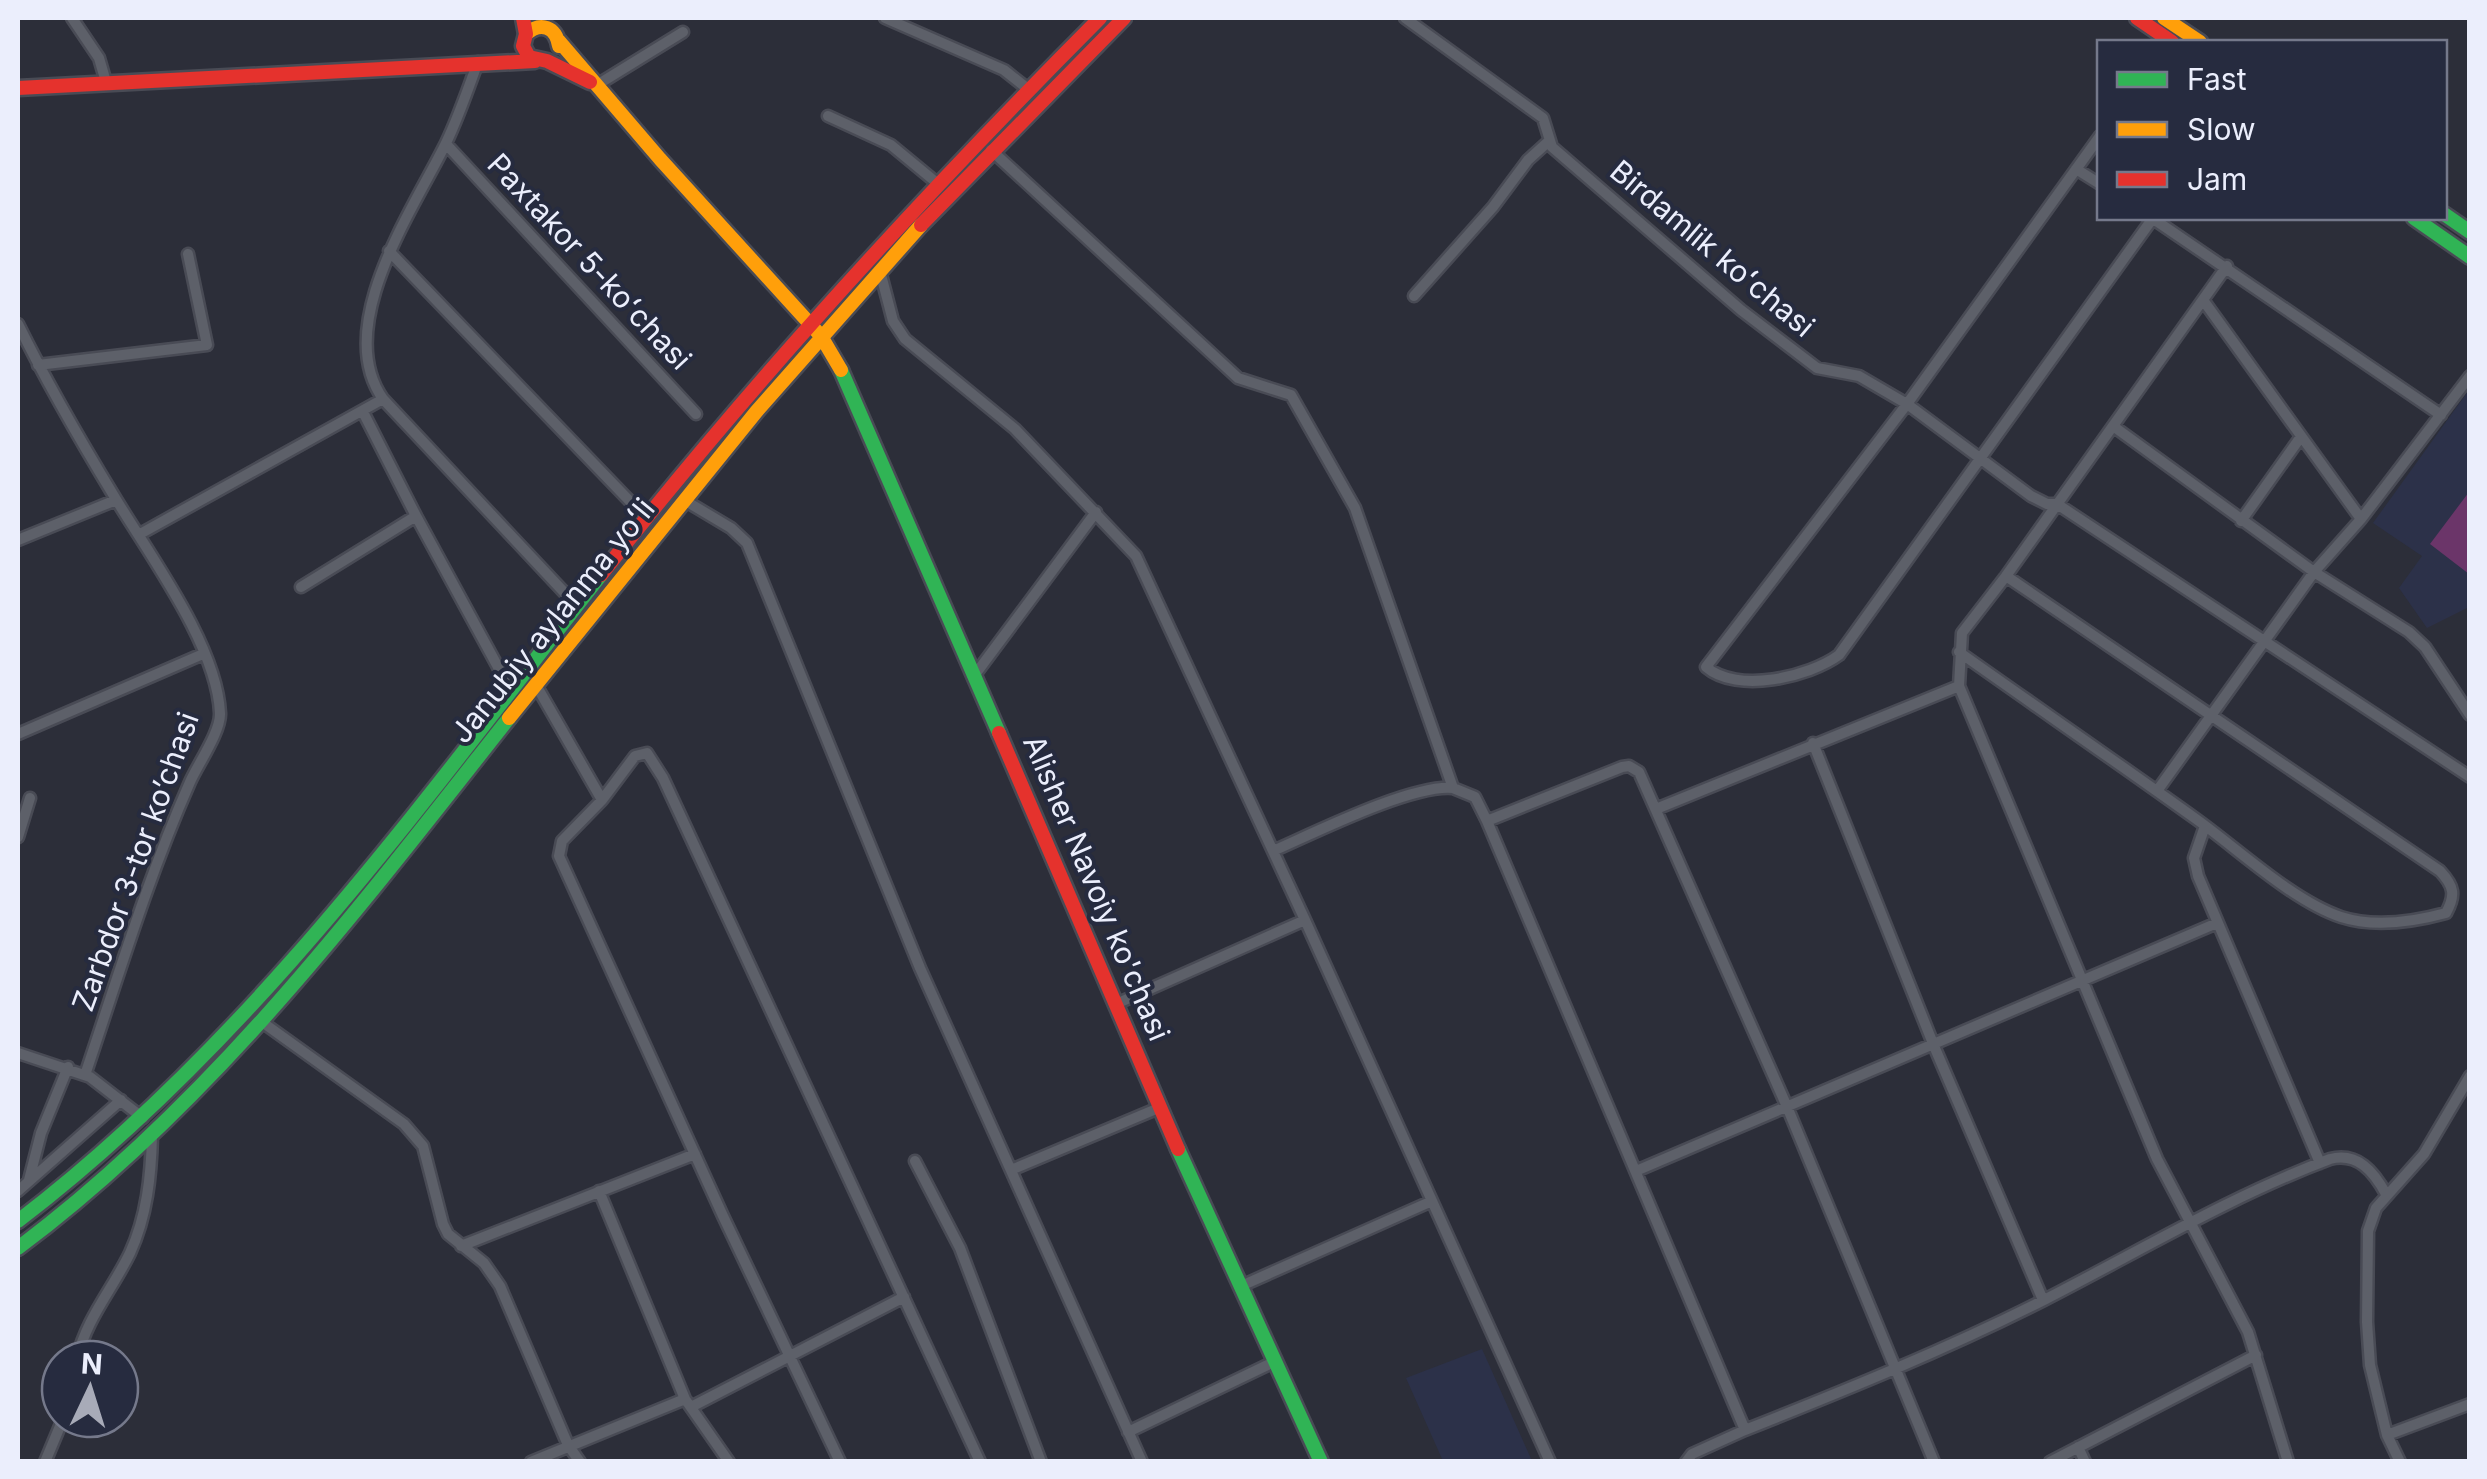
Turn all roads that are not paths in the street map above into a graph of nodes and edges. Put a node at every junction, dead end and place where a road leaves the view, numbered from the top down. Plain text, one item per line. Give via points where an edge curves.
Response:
1 (72, 18) edge
2 (522, 18) edge
3 (885, 18) edge
4 (1100, 18) edge
5 (1124, 18) edge
6 (1405, 18) edge
7 (2137, 18) edge
8 (2164, 18) edge
9 (544, 22) edge
10 (683, 32) dead end
11 (524, 40) junction
12 (2165, 40) edge
13 (2197, 40) edge
14 (559, 41) junction
15 (541, 61) junction
16 (478, 62) junction
17 (106, 82) junction
18 (597, 85) junction
19 (18, 88) edge
20 (1028, 89) junction
21 (828, 116) dead end
22 (2097, 140) edge
23 (1549, 141) junction
24 (446, 144) junction
25 (991, 150) junction
26 (2076, 169) junction
27 (2097, 182) edge
28 (937, 184) junction
29 (2447, 216) edge
30 (2151, 220) edge
31 (2155, 220) edge
32 (2417, 220) edge
33 (2470, 232) edge
34 (389, 251) junction
35 (188, 254) dead end
36 (2470, 257) edge
37 (2227, 266) junction
38 (880, 271) junction
39 (1414, 296) dead end
40 (2203, 300) junction
41 (18, 324) edge
42 (816, 330) junction
43 (38, 364) junction
44 (2470, 376) edge
45 (383, 399) junction
46 (1907, 404) junction
47 (363, 412) junction
48 (696, 414) dead end
49 (2441, 414) junction
50 (2113, 426) junction
51 (2300, 438) junction
52 (1979, 460) junction
53 (116, 500) junction
54 (684, 500) junction
55 (2057, 504) junction
56 (1096, 512) junction
57 (416, 516) junction
58 (646, 518) junction
59 (2361, 518) junction
60 (2241, 521) junction
61 (140, 534) junction
62 (18, 540) edge
63 (2314, 572) junction
64 (2006, 576) junction
65 (300, 588) dead end
66 (578, 606) junction
67 (2262, 642) junction
68 (1959, 652) junction
69 (203, 654) junction
70 (974, 676) junction
71 (536, 686) junction
72 (1959, 686) junction
73 (509, 692) junction
74 (2470, 715) edge
75 (2210, 716) junction
76 (18, 734) edge
77 (1813, 743) junction
78 (2470, 777) edge
79 (1453, 788) junction
80 (2156, 791) junction
81 (30, 798) dead end
82 (602, 800) junction
83 (1656, 809) junction
84 (1487, 821) junction
85 (2206, 826) junction
86 (18, 837) edge
87 (1273, 851) junction
88 (1305, 920) junction
89 (2217, 923) junction
90 (2084, 982) junction
91 (1116, 1004) junction
92 (262, 1022) junction
93 (1934, 1046) junction
94 (18, 1052) edge
95 (68, 1067) junction
96 (85, 1075) junction
97 (2470, 1076) edge
98 (121, 1100) junction
99 (1160, 1107) junction
100 (1788, 1108) junction
101 (143, 1118) junction
102 (152, 1134) junction
103 (695, 1154) junction
104 (915, 1161) dead end
105 (2320, 1162) junction
106 (1012, 1170) junction
107 (1636, 1170) junction
108 (29, 1182) junction
109 (18, 1192) edge
110 (599, 1192) junction
111 (2386, 1194) junction
112 (1432, 1201) junction
113 (18, 1221) edge
114 (2189, 1223) junction
115 (461, 1246) junction
116 (18, 1248) edge
117 (1240, 1286) junction
118 (904, 1296) junction
119 (2043, 1300) junction
120 (81, 1339) edge
121 (790, 1355) junction
122 (2256, 1355) junction
123 (1276, 1361) junction
124 (1896, 1370) junction
125 (688, 1403) junction
126 (2470, 1404) edge
127 (1745, 1430) junction
128 (1128, 1432) junction
129 (2387, 1434) junction
130 (568, 1445) junction
131 (2078, 1447) junction
132 (530, 1462) edge
133 (580, 1462) edge
134 (729, 1462) edge
135 (840, 1462) edge
136 (980, 1462) edge
137 (1041, 1462) edge
138 (1142, 1462) edge
139 (1321, 1462) edge
140 (1550, 1462) edge
141 (1686, 1462) edge
142 (1934, 1462) edge
143 (2050, 1462) edge
144 (2085, 1462) edge
145 (2288, 1462) edge
146 (2400, 1462) edge

1 - 17 street via 99,58
2 - 11 main road
3 - 20 street via 1004,70
4 - 20 main road, Janubiy aylanma yoʻli
5 - 25 main road, Janubiy aylanma yoʻli
6 - 23 street, Birdamlik koʻchasi via 1543,118
7 - 12 main road
8 - 13 main road
9 - 11 main road
9 - 14 main road, Alisher Navoiy ko'chasi
10 - 18 street
11 - 15 main road
11 - 16 main road
14 - 15 main road via 557,53
14 - 18 main road, Alisher Navoiy ko'chasi
15 - 16 main road
15 - 18 main road
16 - 17 main road
16 - 24 street
17 - 19 main road
18 - 42 main road, Alisher Navoiy ko'chasi
20 - 28 main road, Janubiy aylanma yoʻli
21 - 28 street via 891,145
22 - 26 street
23 - 39 street
23 - 46 street, Birdamlik koʻchasi via 1817,368 1859,376
24 - 34 street
24 - 48 street, Paxtakor 5-koʻchasi
25 - 38 main road, Janubiy aylanma yoʻli
25 - 79 street via 1238,378 1297,401 1355,508
26 - 27 street
26 - 46 street
28 - 42 main road, Janubiy aylanma yoʻli
29 - 33 main road
30 - 52 street
31 - 37 street
32 - 36 main road
34 - 45 street via 367,316 372,383
34 - 58 street
35 - 43 street via 207,345
37 - 40 street
37 - 49 street
38 - 42 main road, Janubiy aylanma yoʻli
38 - 56 street via 905,339 1015,429
40 - 50 street
40 - 51 street
41 - 43 street, Zarbdor 3-tor koʼchasi
42 - 54 main road, Janubiy aylanma yoʻli
42 - 58 main road, Janubiy aylanma yoʻli
42 - 70 main road, Alisher Navoiy ko'chasi via 845,376
43 - 53 street, Zarbdor 3-tor koʼchasi
44 - 49 street
45 - 47 street
45 - 66 street
46 - 52 street, Birdamlik koʻchasi
46 - 52 street via 1706,667 1713,673 1767,680 1835,658
47 - 57 street
47 - 61 street
49 - 59 street
50 - 55 street
50 - 60 street
51 - 59 street
51 - 60 street
52 - 55 street, Birdamlik koʻchasi via 2040,502
53 - 61 street, Zarbdor 3-tor koʼchasi
53 - 62 street
54 - 71 main road, Janubiy aylanma yoʻli
54 - 106 street via 747,543 920,968
55 - 64 street
55 - 67 street, Birdamlik koʻchasi
56 - 70 street
56 - 87 street via 1136,556
57 - 65 street
57 - 73 street
58 - 66 main road, Janubiy aylanma yoʻli
59 - 63 street
60 - 63 street
61 - 69 street, Zarbdor 3-tor koʼchasi
63 - 67 street
63 - 74 street via 2409,632
64 - 68 street via 1966,624
64 - 75 street
66 - 73 main road, Janubiy aylanma yoʻli
67 - 75 street
67 - 78 street, Birdamlik koʻchasi
68 - 72 street
68 - 80 street
69 - 76 street, Zarbdor 3-tor koʼchasi
69 - 96 street, Zarbdor 3-tor koʼchasi via 218,727 169,829
70 - 91 main road, Alisher Navoiy ko'chasi
71 - 82 street
71 - 92 main road, Janubiy aylanma yoʻli
72 - 77 street
72 - 90 street
73 - 101 main road, Janubiy aylanma yoʻli via 274,985
75 - 80 street
75 - 85 street via 2440,872 2454,900 2446,913 2422,919 2374,923 2339,916
77 - 83 street
77 - 93 street
79 - 84 street via 1475,797
79 - 87 street via 1440,786 1370,809
80 - 85 street
81 - 86 street
82 - 103 street via 562,841 559,856
82 - 118 street via 634,756 647,752
83 - 84 street via 1639,772 1628,766
83 - 100 street
84 - 107 street
85 - 89 street via 2194,861
87 - 88 street
88 - 91 street
88 - 112 street
89 - 90 street
89 - 105 street
90 - 93 street
90 - 114 street
91 - 99 main road, Alisher Navoiy ko'chasi
92 - 102 main road, Janubiy aylanma yoʻli
92 - 115 street via 404,1124 423,1146 443,1224
93 - 100 street
93 - 119 street
94 - 95 street
95 - 96 street
95 - 108 street
96 - 98 street
97 - 111 street via 2424,1154
98 - 101 street
98 - 108 street
99 - 106 street
99 - 117 main road, Alisher Navoiy ko'chasi
100 - 107 street
100 - 124 street
101 - 113 main road, Janubiy aylanma yoʻli
102 - 116 main road, Janubiy aylanma yoʻli
102 - 120 street via 148,1196 137,1235
103 - 110 street
103 - 121 street
104 - 137 street via 960,1248
105 - 111 street via 2337,1156 2359,1162
105 - 114 street
106 - 128 street
107 - 127 street
108 - 109 street
110 - 115 street
110 - 125 street
111 - 129 street via 2368,1231 2366,1322
112 - 117 street
112 - 140 street
114 - 119 street
114 - 122 street
115 - 130 street via 500,1286
117 - 123 main road, Alisher Navoiy ko'chasi
118 - 121 street
118 - 136 street
119 - 124 street
121 - 125 street
121 - 135 street
122 - 131 street
122 - 145 street
123 - 128 street
123 - 139 main road, Alisher Navoiy ko'chasi
124 - 127 street
124 - 142 street
125 - 130 street
125 - 134 street
126 - 129 street
127 - 141 street
128 - 138 street
129 - 146 street
130 - 132 street
130 - 133 street
131 - 143 street
131 - 144 street

